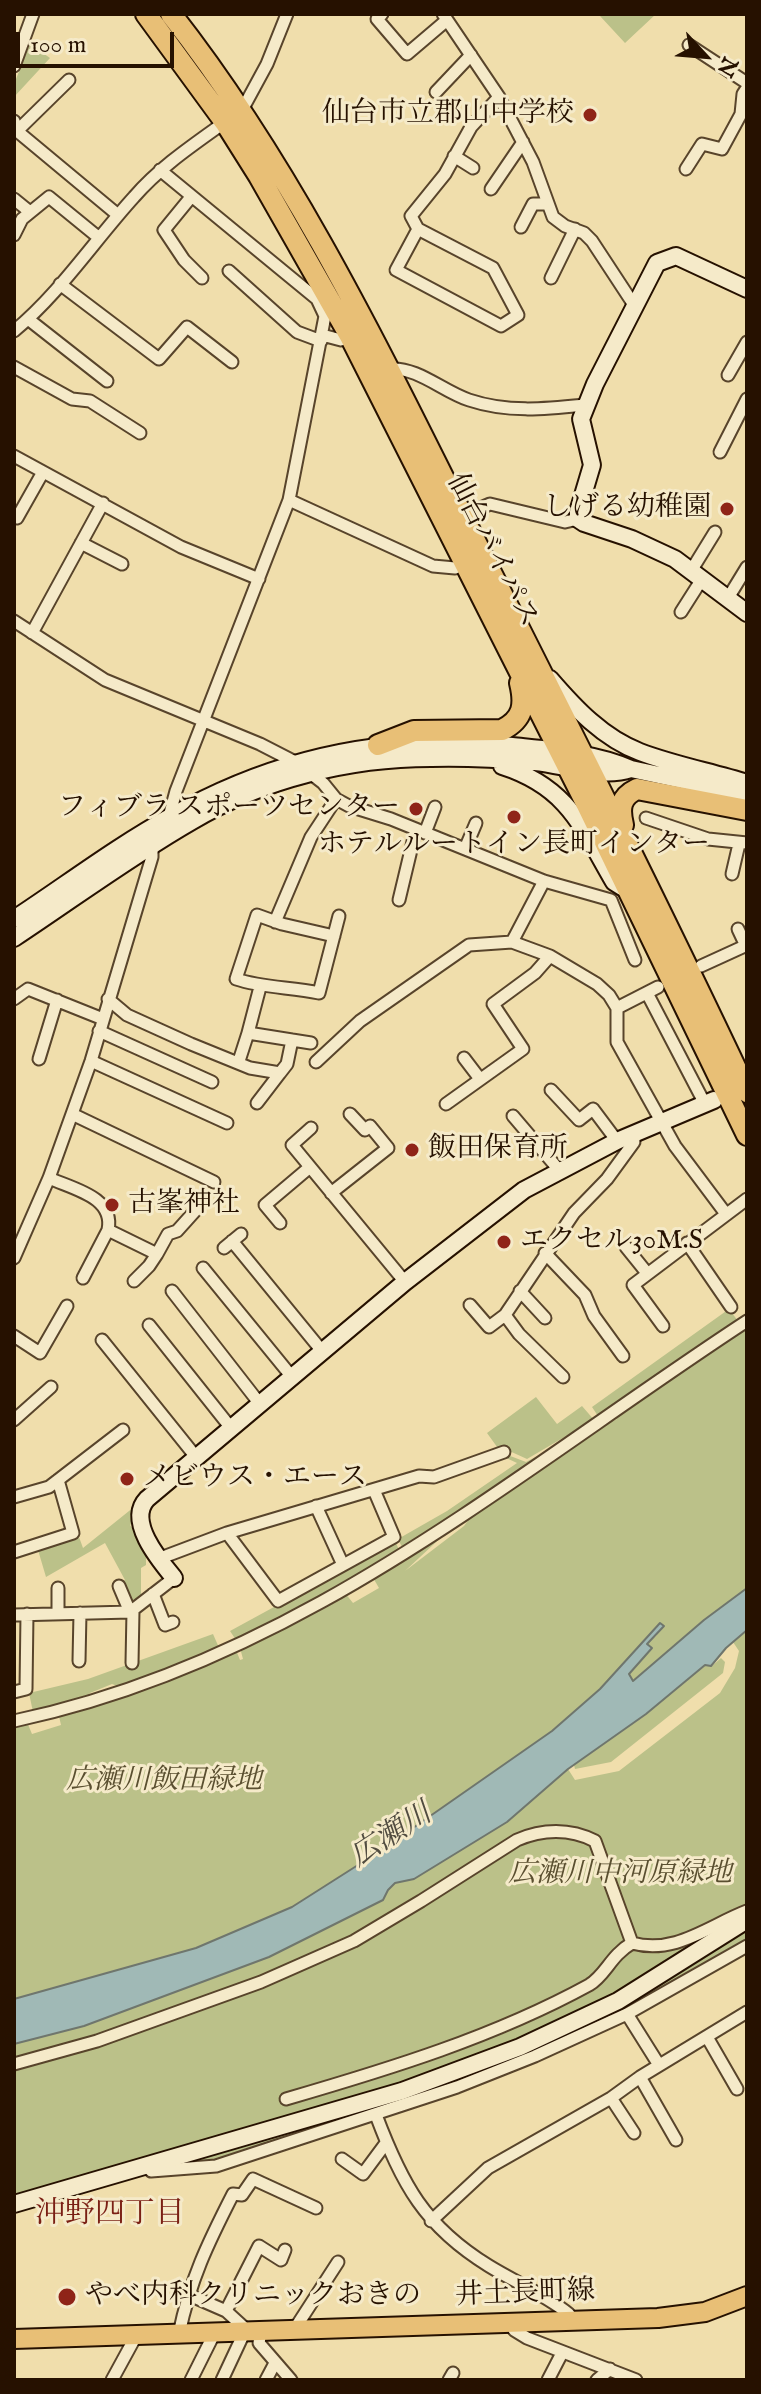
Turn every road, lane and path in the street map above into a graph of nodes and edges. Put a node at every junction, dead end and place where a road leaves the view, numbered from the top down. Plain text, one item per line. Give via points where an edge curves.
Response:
1 (33, 14) edge
2 (146, 14) edge
3 (171, 14) edge
4 (287, 14) edge
5 (382, 14) edge
6 (445, 17) edge
7 (689, 45) dead end
8 (471, 55) junction
9 (14, 66) edge
10 (69, 80) dead end
11 (747, 86) edge
12 (436, 92) dead end
13 (499, 97) junction
14 (233, 117) junction
15 (16, 126) edge
16 (523, 142) junction
17 (454, 156) junction
18 (473, 168) dead end
19 (686, 169) dead end
20 (160, 170) junction
21 (491, 189) dead end
22 (191, 197) junction
23 (14, 199) edge
24 (547, 204) junction
25 (30, 212) junction
26 (118, 215) junction
27 (521, 227) dead end
28 (418, 229) junction
29 (575, 229) junction
30 (14, 235) edge
31 (98, 237) junction
32 (229, 271) dead end
33 (202, 278) dead end
34 (551, 278) dead end
35 (60, 284) junction
36 (747, 289) edge
37 (634, 305) junction
38 (28, 319) junction
39 (14, 331) edge
40 (350, 336) junction
41 (322, 338) junction
42 (747, 342) edge
43 (232, 362) dead end
44 (14, 367) edge
45 (390, 369) junction
46 (728, 375) dead end
47 (107, 381) dead end
48 (747, 399) edge
49 (585, 405) junction
50 (140, 433) dead end
51 (720, 452) dead end
52 (14, 456) edge
53 (43, 472) junction
54 (289, 500) junction
55 (103, 503) junction
56 (462, 516) junction
57 (17, 518) dead end
58 (578, 519) junction
59 (715, 532) dead end
60 (81, 543) junction
61 (465, 563) junction
62 (122, 564) dead end
63 (747, 567) edge
64 (697, 575) junction
65 (259, 579) junction
66 (728, 598) junction
67 (681, 612) dead end
68 (747, 613) edge
69 (14, 621) edge
70 (32, 633) junction
71 (515, 661) junction
72 (538, 665) junction
73 (204, 721) junction
74 (378, 745) junction
75 (480, 759) junction
76 (575, 761) junction
77 (297, 763) junction
78 (312, 773) junction
79 (747, 783) edge
80 (747, 794) edge
81 (336, 799) junction
82 (435, 807) dead end
83 (747, 810) edge
84 (169, 817) junction
85 (646, 818) dead end
86 (476, 823) dead end
87 (420, 831) junction
88 (627, 840) junction
89 (743, 843) edge
90 (152, 846) junction
91 (465, 849) junction
92 (732, 874) dead end
93 (544, 881) junction
94 (630, 893) junction
95 (399, 900) dead end
96 (339, 916) dead end
97 (14, 919) edge
98 (275, 922) junction
99 (738, 929) dead end
100 (334, 936) junction
101 (14, 938) edge
102 (512, 942) junction
103 (745, 949) edge
104 (550, 956) junction
105 (635, 960) dead end
106 (701, 966) dead end
107 (260, 987) junction
108 (14, 999) edge
109 (108, 999) junction
110 (57, 1000) junction
111 (617, 1008) junction
112 (103, 1019) junction
113 (99, 1031) junction
114 (248, 1033) junction
115 (292, 1040) junction
116 (311, 1043) dead end
117 (464, 1058) dead end
118 (39, 1059) dead end
119 (91, 1061) junction
120 (239, 1061) junction
121 (316, 1062) dead end
122 (280, 1073) junction
123 (480, 1079) junction
124 (212, 1082) dead end
125 (551, 1090) dead end
126 (747, 1092) edge
127 (709, 1102) joint
128 (257, 1103) dead end
129 (446, 1104) dead end
130 (72, 1114) junction
131 (350, 1114) dead end
132 (513, 1116) dead end
133 (662, 1122) junction
134 (227, 1123) dead end
135 (311, 1128) dead end
136 (633, 1134) junction
137 (747, 1135) edge
138 (617, 1141) junction
139 (310, 1167) junction
140 (559, 1170) junction
141 (49, 1178) junction
142 (214, 1182) dead end
143 (331, 1193) junction
144 (747, 1199) edge
145 (195, 1211) dead end
146 (726, 1214) junction
147 (280, 1223) dead end
148 (108, 1230) junction
149 (232, 1241) dead end
150 (687, 1243) junction
151 (17, 1244) edge
152 (626, 1247) dead end
153 (545, 1253) junction
154 (157, 1254) junction
155 (14, 1258) edge
156 (203, 1268) dead end
157 (647, 1273) junction
158 (83, 1278) dead end
159 (134, 1281) dead end
160 (405, 1282) junction
161 (172, 1291) dead end
162 (520, 1291) junction
163 (470, 1305) dead end
164 (67, 1306) dead end
165 (731, 1307) dead end
166 (505, 1315) junction
167 (545, 1318) dead end
168 (747, 1321) edge
169 (149, 1325) dead end
170 (663, 1326) dead end
171 (102, 1340) dead end
172 (17, 1343) edge
173 (322, 1351) junction
174 (623, 1356) dead end
175 (292, 1377) junction
176 (563, 1377) dead end
177 (51, 1387) dead end
178 (260, 1404) junction
179 (14, 1420) edge
180 (231, 1428) junction
181 (123, 1430) dead end
182 (504, 1452) dead end
183 (196, 1457) junction
184 (58, 1480) junction
185 (374, 1490) junction
186 (14, 1497) edge
187 (316, 1506) junction
188 (227, 1533) junction
189 (14, 1552) edge
190 (158, 1559) junction
191 (343, 1565) junction
192 (174, 1578) joint
193 (119, 1586) dead end
194 (58, 1588) dead end
195 (153, 1594) junction
196 (131, 1611) junction
197 (58, 1613) junction
198 (80, 1613) junction
199 (27, 1614) junction
200 (14, 1615) edge
201 (173, 1622) dead end
202 (79, 1661) dead end
203 (132, 1663) dead end
204 (14, 1692) edge
205 (14, 1721) edge
206 (747, 1911) edge
207 (747, 1920) edge
208 (632, 1943) junction
209 (747, 1946) edge
210 (747, 2012) edge
211 (627, 2014) junction
212 (707, 2037) junction
213 (14, 2064) edge
214 (659, 2065) junction
215 (640, 2077) junction
216 (737, 2089) dead end
217 (611, 2098) junction
218 (286, 2099) dead end
219 (376, 2115) junction
220 (634, 2133) dead end
221 (676, 2140) dead end
222 (386, 2143) junction
223 (342, 2159) dead end
224 (147, 2165) junction
225 (14, 2204) edge
226 (316, 2208) dead end
227 (431, 2221) junction
228 (285, 2250) dead end
229 (338, 2262) dead end
230 (187, 2294) junction
231 (747, 2296) edge
232 (226, 2311) junction
233 (570, 2323) junction
234 (513, 2324) junction
235 (294, 2330) junction
236 (251, 2332) junction
237 (179, 2334) junction
238 (214, 2334) junction
239 (136, 2336) junction
240 (14, 2339) edge
241 (562, 2353) junction
242 (275, 2363) junction
243 (610, 2369) junction
244 (112, 2380) edge
245 (191, 2380) edge
246 (222, 2380) edge
247 (266, 2380) edge
248 (291, 2380) edge
249 (548, 2380) edge
250 (597, 2380) edge
251 (636, 2380) edge

1 - 9 street
2 - 14 highway, 仙台バイパス
3 - 14 highway, 仙台バイパス
4 - 14 street via 267,64
5 - 6 street via 377,19 407,54
6 - 8 street
7 - 11 street
8 - 12 street
8 - 13 street
10 - 15 street
11 - 19 street via 741,114 722,149 702,144
13 - 16 street
13 - 17 street via 471,127
14 - 20 street
14 - 40 highway, 仙台バイパス
14 - 45 highway, 仙台バイパス via 338,274
15 - 26 street
16 - 21 street
16 - 24 street
17 - 18 street
17 - 28 street via 411,216
20 - 22 street
20 - 26 street
22 - 33 street via 164,230
22 - 41 street via 317,299 325,316
23 - 25 street
24 - 27 street via 533,204
24 - 29 street via 559,223
25 - 30 street
25 - 31 street via 49,197
26 - 31 street
28 - 28 street via 493,268 518,315 501,326 396,270
29 - 34 street
29 - 37 street via 592,241
31 - 35 street
32 - 41 street via 297,332
35 - 38 street
35 - 43 street via 159,359 187,327
36 - 37 street via 676,256 657,263
37 - 49 street
38 - 39 street
38 - 47 street
40 - 41 street
40 - 61 highway, 仙台バイパス
41 - 54 street
42 - 46 street
44 - 50 street via 72,399 90,401
45 - 49 street via 405,368 467,399 503,409
45 - 56 highway, 仙台バイパス
48 - 51 street
49 - 58 street via 581,419 592,465
52 - 53 street
53 - 55 street
53 - 57 street
54 - 61 street via 433,566 455,568
54 - 65 street
55 - 60 street
55 - 65 street via 181,547
56 - 58 street via 490,504 565,522
56 - 72 highway, 仙台バイパス
58 - 64 street via 656,549
59 - 64 street
60 - 62 street
60 - 70 street
61 - 71 highway, 仙台バイパス
63 - 66 street
64 - 66 street
64 - 67 street
65 - 73 street
66 - 68 street
69 - 70 street
70 - 73 street via 105,680
71 - 74 highway via 523,706 509,727 414,731
71 - 76 highway, 仙台バイパス
72 - 76 highway, 仙台バイパス
72 - 79 street via 585,717 627,746
73 - 77 street
73 - 84 street
74 - 76 street via 477,743
74 - 77 street
75 - 76 street
75 - 78 street via 380,761
75 - 94 street via 556,793 614,882
76 - 80 street via 618,774 631,769
76 - 88 highway, 仙台バイパス
76 - 94 highway, 仙台バイパス
77 - 78 street
77 - 84 street via 240,782
78 - 81 street
78 - 90 street via 255,791 194,819
81 - 87 street
81 - 98 street via 311,837
82 - 87 street
83 - 88 highway via 637,789 620,805
84 - 97 street
85 - 89 street via 708,839
86 - 91 street
87 - 91 street
87 - 95 street
88 - 126 highway, 仙台バイパス
89 - 92 street
90 - 101 street
90 - 109 street
91 - 93 street
93 - 102 street
93 - 105 street via 611,900
94 - 137 highway, 仙台バイパス
96 - 100 street
98 - 100 street
98 - 107 street via 257,915 236,979
99 - 103 street
100 - 107 street via 319,993
102 - 104 street
102 - 121 street via 469,945 360,1021
103 - 106 street
104 - 111 street via 597,984
104 - 123 street via 493,1004 523,1049
107 - 114 street
108 - 110 street via 28,989
109 - 112 street
109 - 120 street via 127,1015
110 - 112 street
110 - 118 street via 48,1049
111 - 127 street via 652,990
111 - 133 street via 617,1042
112 - 113 street
113 - 119 street
113 - 124 street
114 - 115 street
114 - 120 street
115 - 116 street
115 - 122 street
117 - 123 street
119 - 130 street
119 - 134 street
120 - 122 street
122 - 128 street
123 - 129 street
125 - 138 street via 579,1120 593,1109
127 - 133 street
130 - 141 street
130 - 142 street
131 - 143 street via 365,1130 370,1126 388,1148
132 - 140 street
133 - 136 street
133 - 146 street
135 - 139 street via 289,1147
136 - 138 street
136 - 153 street via 634,1142 607,1179
138 - 140 street
139 - 143 street
139 - 147 street via 265,1205
140 - 160 street via 504,1204
141 - 148 street via 102,1202 109,1215
141 - 151 street
143 - 160 street
144 - 146 street
145 - 154 street via 168,1234
146 - 150 street
148 - 154 street
148 - 158 street
149 - 173 street
150 - 157 street
150 - 165 street
151 - 155 street
152 - 157 street
153 - 162 street
153 - 174 street via 585,1295
154 - 159 street
156 - 175 street
157 - 170 street via 633,1285
160 - 173 street
161 - 178 street
162 - 166 street
162 - 167 street
163 - 166 street via 484,1331
164 - 172 street via 40,1353
166 - 176 street
168 - 205 street via 502,1491 324,1602 221,1654 93,1700
169 - 180 street
171 - 183 street
173 - 175 street
175 - 178 street
177 - 179 street
178 - 180 street
180 - 183 street
181 - 184 street
182 - 185 street via 434,1477 419,1476
183 - 190 street via 142,1505 147,1543
184 - 186 street
184 - 189 street via 73,1533
185 - 187 street
185 - 191 street via 394,1537
187 - 188 street
187 - 191 street
188 - 190 street
188 - 191 street via 278,1601
190 - 192 street
192 - 195 street
193 - 196 street
194 - 197 street
195 - 196 street
195 - 201 street via 165,1625
196 - 198 street
196 - 203 street
197 - 198 street
197 - 199 street
198 - 202 street
199 - 200 street
199 - 204 street via 26,1689
206 - 208 street via 682,1942 655,1947
207 - 224 street via 618,2001 520,2047 402,2091
208 - 213 street via 595,1841 570,1832 531,1833 354,1941 261,1982 97,2041
208 - 218 street via 618,1951 592,1983 556,2002 416,2060
209 - 211 street
210 - 212 street
211 - 214 street
211 - 219 street via 522,2061
212 - 214 street
212 - 216 street
214 - 215 street
215 - 217 street
215 - 221 street
217 - 220 street
217 - 227 street via 488,2168
219 - 222 street
219 - 224 street via 216,2166 151,2171
222 - 223 street via 363,2174
222 - 227 street via 397,2171
224 - 225 street
226 - 230 street via 253,2179 242,2195 233,2194
227 - 233 street via 486,2264 556,2303 569,2314
228 - 232 street via 281,2260 259,2246
229 - 235 street
230 - 232 street
230 - 237 street
231 - 233 main road, 井土長町線 via 685,2316
232 - 236 street
233 - 234 main road, 井土長町線
234 - 235 main road, 井土長町線
234 - 241 street via 527,2338
235 - 236 main road, 井土長町線
236 - 238 main road, 井土長町線
236 - 242 street
236 - 246 street
237 - 238 main road, 井土長町線
237 - 239 main road, 井土長町線
238 - 245 street
239 - 240 main road, 井土長町線
239 - 244 street
241 - 243 street
241 - 249 street
242 - 247 street
242 - 248 street
243 - 250 street
243 - 251 street

